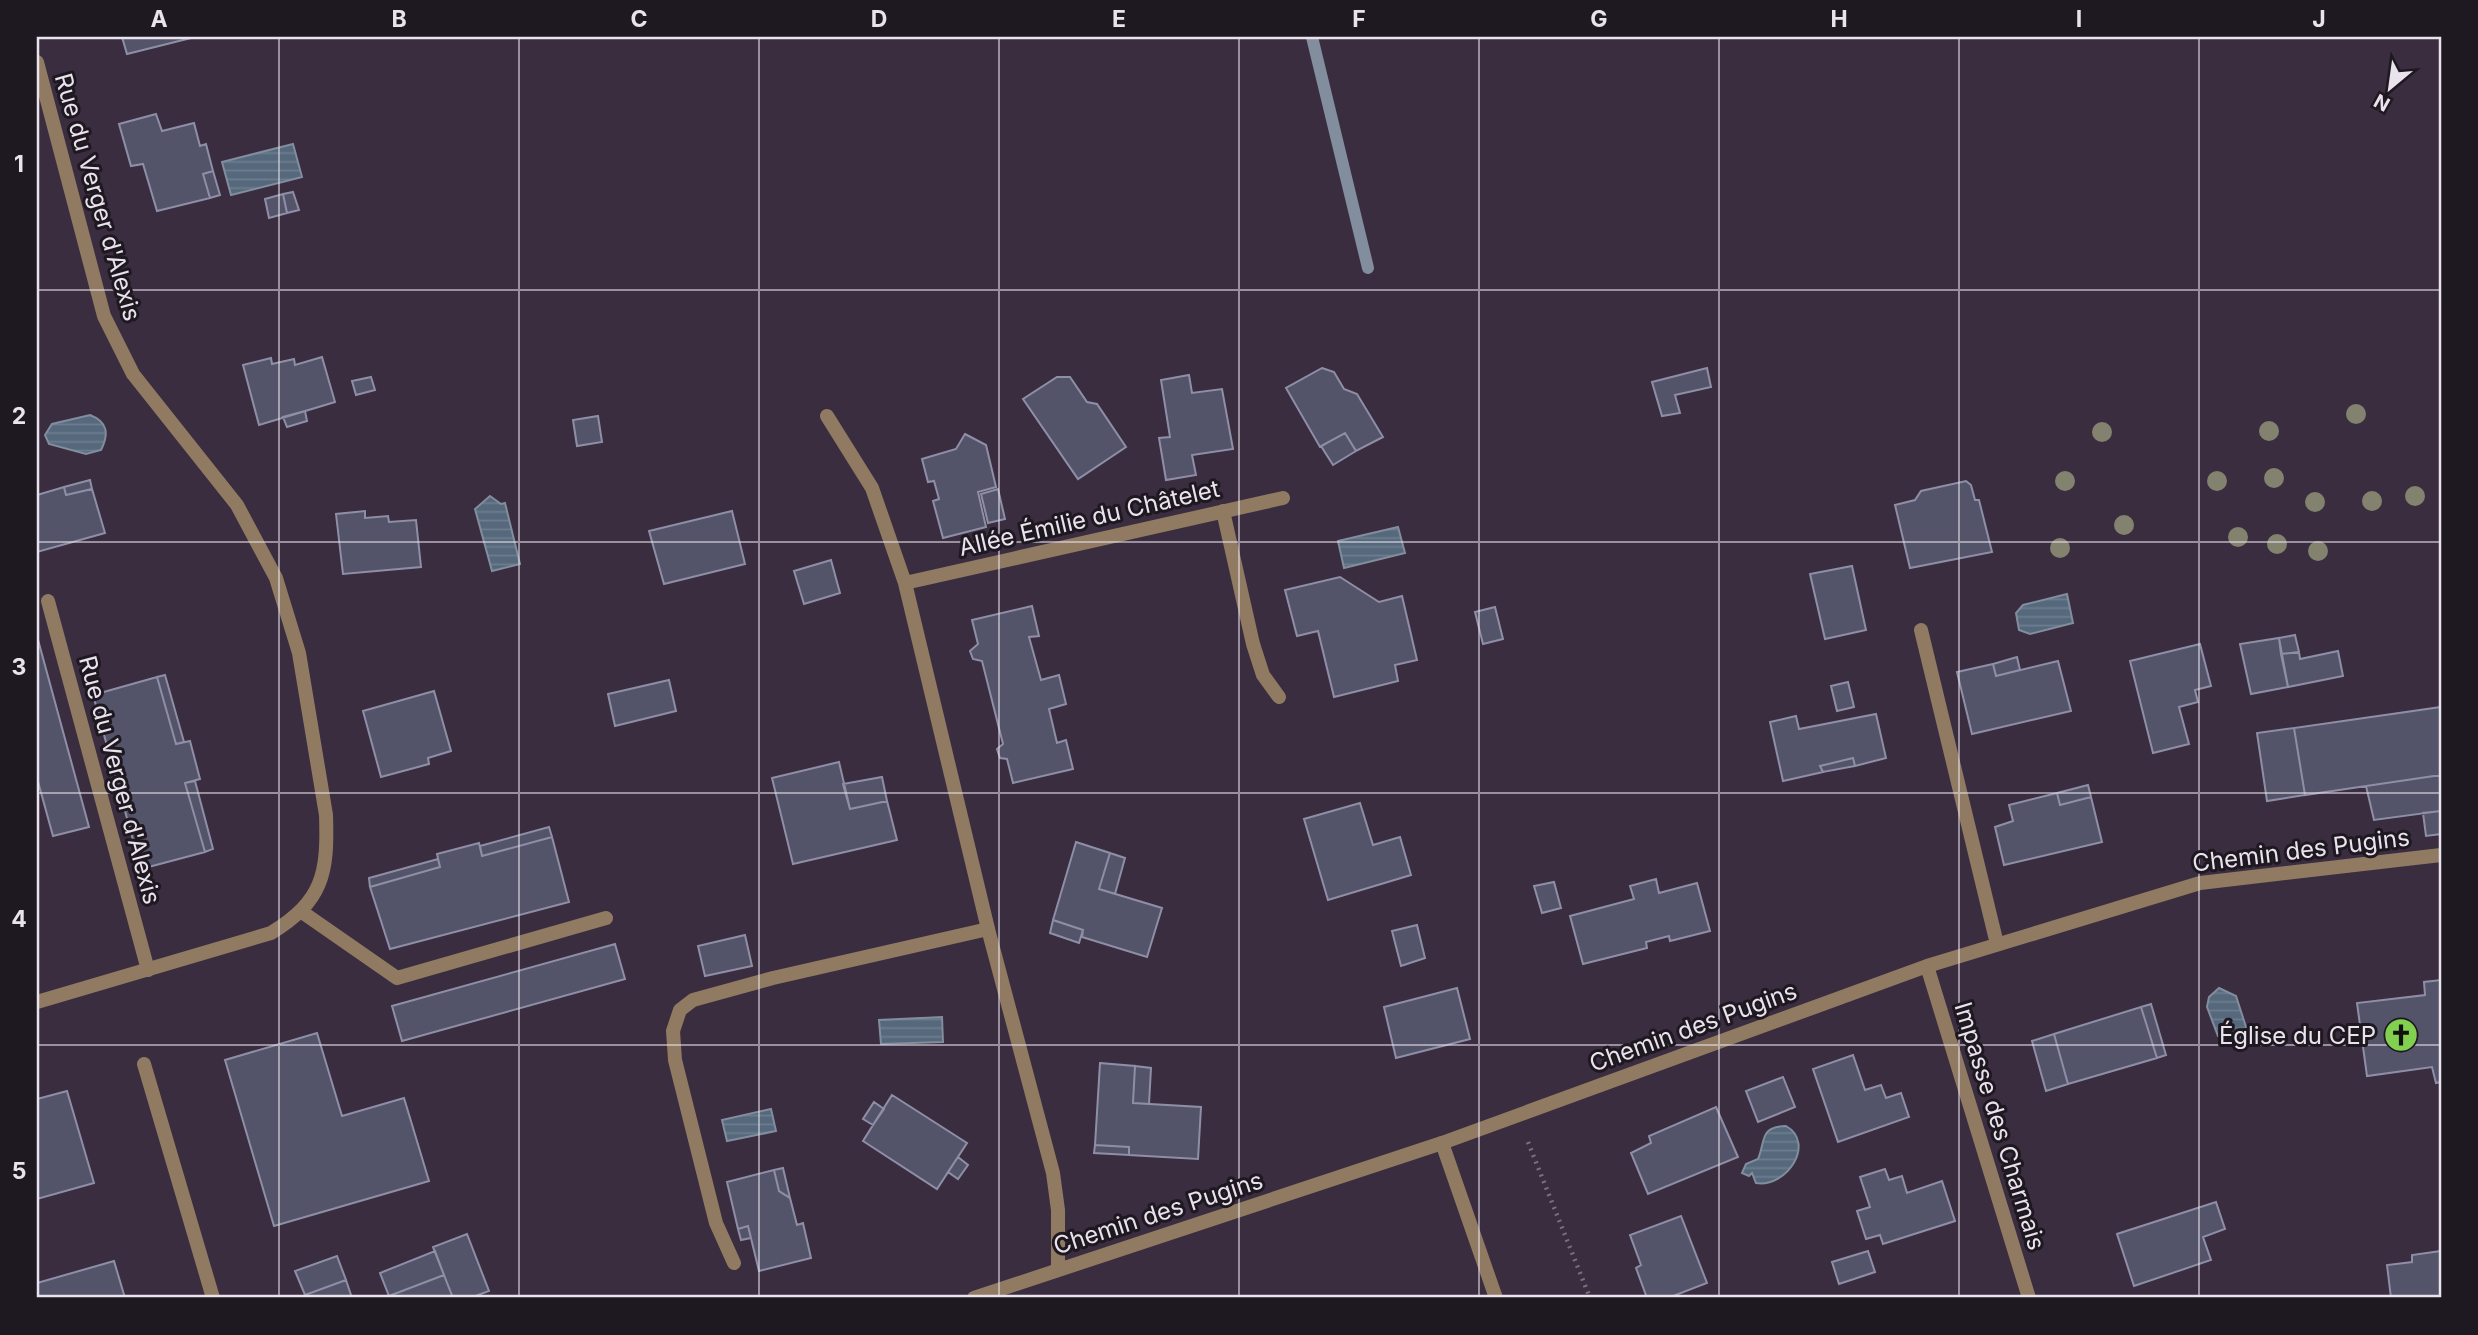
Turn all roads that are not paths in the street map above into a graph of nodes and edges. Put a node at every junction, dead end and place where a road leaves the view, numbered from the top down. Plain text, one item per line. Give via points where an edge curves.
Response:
1 (37, 62) edge
2 (827, 416) dead end
3 (1283, 498) dead end
4 (1223, 511) junction
5 (905, 583) junction
6 (48, 601) dead end
7 (1921, 631) dead end
8 (1279, 697) dead end
9 (2441, 855) edge
10 (302, 912) junction
11 (606, 918) dead end
12 (988, 929) junction
13 (1997, 944) junction
14 (1927, 966) junction
15 (148, 970) junction
16 (37, 1002) edge
17 (144, 1064) dead end
18 (1442, 1143) junction
19 (734, 1263) dead end
20 (1058, 1270) junction
21 (213, 1298) edge
22 (974, 1298) edge
23 (1496, 1298) edge
24 (2029, 1298) edge

1 - 10 street, Rue du Verger d'Alexis via 104,316 133,374 237,505 290,615 327,837 325,872
2 - 5 street via 872,488
3 - 4 street, Allée Émilie du Châtelet
4 - 5 street, Allée Émilie du Châtelet
4 - 8 street via 1253,644 1263,675
5 - 12 street
6 - 15 street, Rue du Verger d'Alexis
7 - 13 street
9 - 13 street, Chemin des Pugins via 2200,883
10 - 11 street via 397,978
10 - 15 street, Rue du Verger d'Alexis via 254,940
12 - 19 street via 774,978 693,1000 680,1010 673,1031 675,1060 716,1223
12 - 20 street via 1053,1173
13 - 14 street, Chemin des Pugins
14 - 18 street, Chemin des Pugins
14 - 24 street, Impasse des Charmais
15 - 16 street, Rue du Verger d'Alexis
17 - 21 street
18 - 20 street, Chemin des Pugins
18 - 23 street
20 - 22 street, Chemin des Pugins

